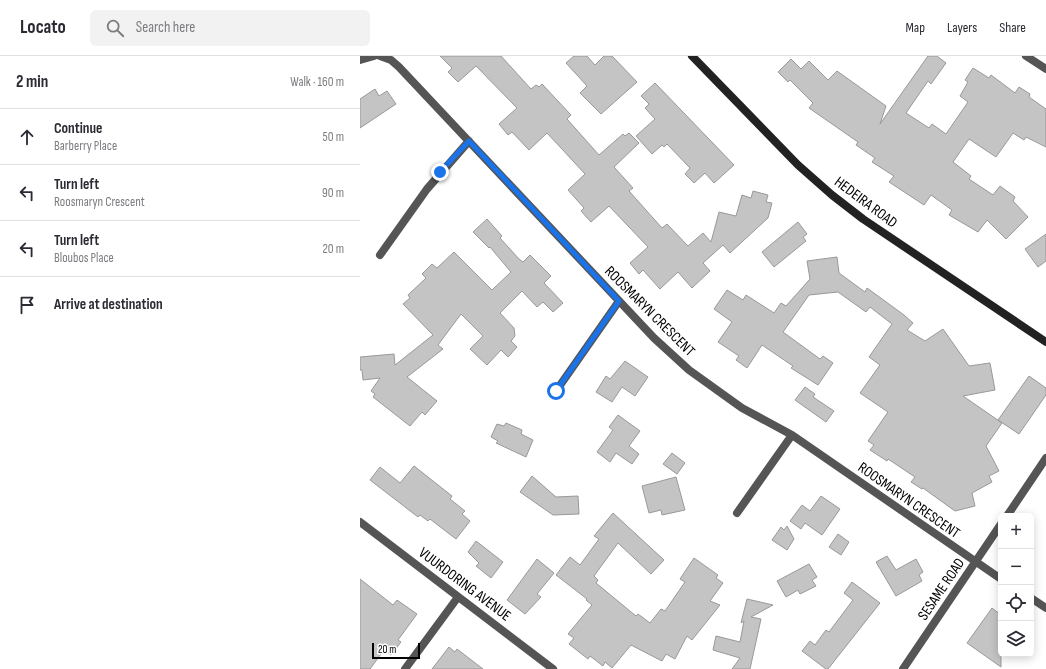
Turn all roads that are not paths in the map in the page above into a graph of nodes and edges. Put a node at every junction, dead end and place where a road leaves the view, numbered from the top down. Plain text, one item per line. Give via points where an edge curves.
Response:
1 (374, 56) edge
2 (380, 56) edge
3 (692, 56) edge
4 (1026, 56) edge
5 (360, 60) edge
6 (1046, 69) edge
7 (469, 141) junction
8 (380, 255) dead end
9 (619, 301) junction
10 (1046, 342) edge
11 (556, 391) dead end
12 (792, 435) junction
13 (1046, 458) edge
14 (737, 513) dead end
15 (1009, 513) edge
16 (360, 522) edge
17 (998, 528) edge
18 (975, 563) junction
19 (998, 577) edge
20 (458, 597) junction
21 (1034, 600) edge
22 (1046, 608) edge
23 (405, 669) edge
24 (553, 669) edge
25 (903, 669) edge

1 - 5 street
2 - 7 street, ROOSMARYN CRESCENT via 391,60 399,67
3 - 10 street, HEDEIRA ROAD via 783,150 832,196
4 - 6 street
7 - 8 street via 436,178
7 - 9 street, ROOSMARYN CRESCENT
9 - 11 street
9 - 12 street, ROOSMARYN CRESCENT via 689,370 742,408
12 - 14 street
12 - 18 street, ROOSMARYN CRESCENT
13 - 15 street
16 - 20 street, VUURDORING AVENUE
17 - 18 street, SESAME ROAD
18 - 19 street, ROOSMARYN CRESCENT
18 - 25 street, SESAME ROAD
20 - 23 street
20 - 24 street, VUURDORING AVENUE
21 - 22 street

